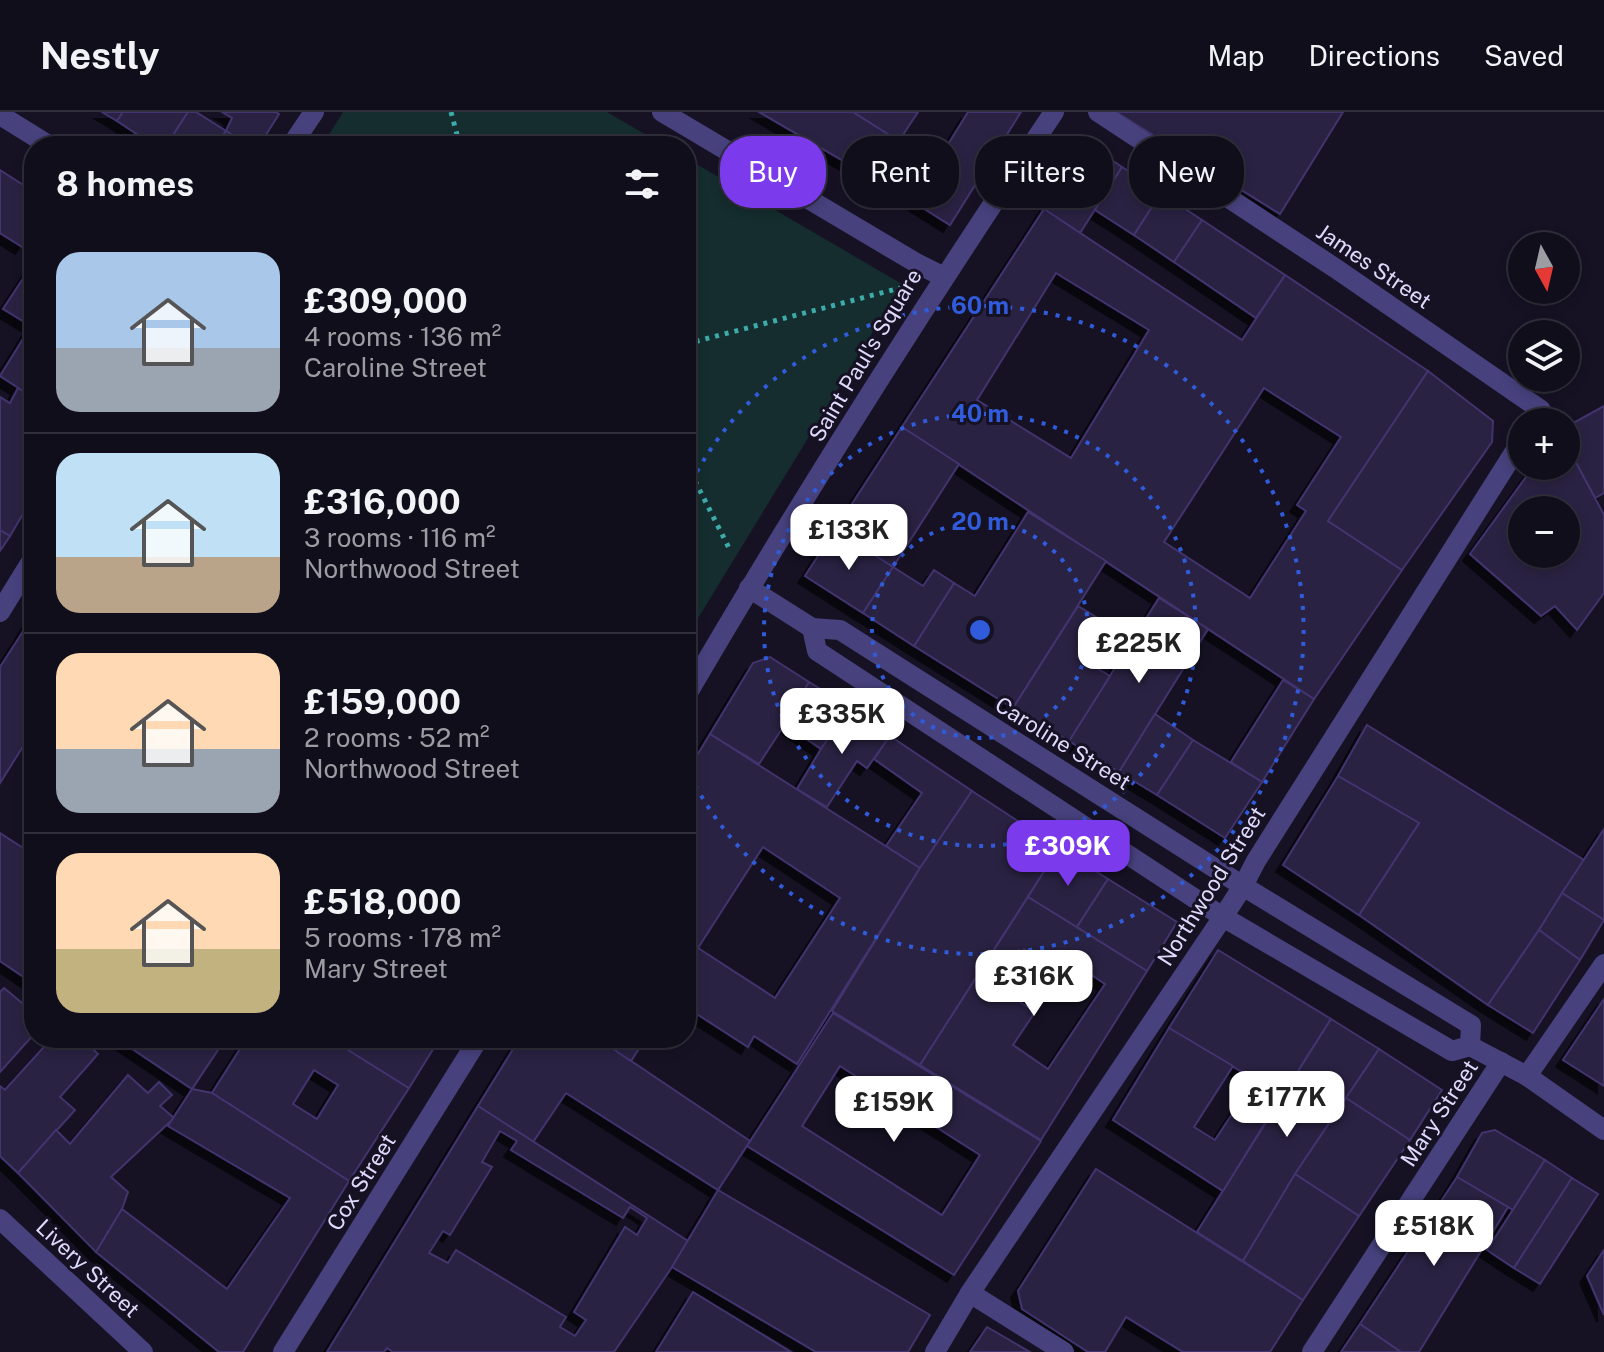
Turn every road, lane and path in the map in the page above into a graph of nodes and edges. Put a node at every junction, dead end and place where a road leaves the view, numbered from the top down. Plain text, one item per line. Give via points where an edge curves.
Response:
1 (314, 112) edge
2 (451, 112) edge
3 (1054, 112) edge
4 (1098, 112) edge
5 (0, 115) edge
6 (677, 116) edge
7 (34, 136) edge
8 (298, 136) edge
9 (457, 136) edge
10 (944, 277) junction
11 (696, 341) edge
12 (1526, 408) edge
13 (1508, 462) edge
14 (696, 483) edge
15 (731, 552) dead end
16 (24, 573) edge
17 (749, 588) junction
18 (0, 612) edge
19 (812, 628) junction
20 (696, 679) edge
21 (1243, 886) junction
22 (1223, 917) junction
23 (1604, 964) edge
24 (1470, 1046) junction
25 (473, 1048) edge
26 (1501, 1062) junction
27 (1527, 1076) junction
28 (1604, 1130) edge
29 (0, 1219) edge
30 (970, 1293) junction
31 (143, 1352) edge
32 (283, 1352) edge
33 (935, 1352) edge
34 (1064, 1352) edge
35 (1312, 1352) edge

1 - 8 street
2 - 9 path
3 - 10 street
4 - 12 street, James Street via 1338,270
5 - 7 street
6 - 10 street, Saint Paul's Square
10 - 11 path
10 - 17 street, Saint Paul's Square
13 - 21 street, Northwood Street
14 - 15 path
16 - 18 street
17 - 19 street, Caroline Street
17 - 20 street, Saint Paul's Square
19 - 21 street, Caroline Street via 840,630
19 - 22 street, Caroline Street via 817,651
21 - 22 street, Northwood Street
21 - 24 street, Caroline Street via 1471,1025
22 - 24 street, Caroline Street via 1452,1051
22 - 30 street, Northwood Street
23 - 27 street
24 - 26 street, Caroline Street
25 - 32 street, Cox Street
26 - 27 street, Caroline Street
26 - 35 street, Mary Street
27 - 28 street, Caroline Street
29 - 31 street, Livery Street
30 - 33 street, Northwood Street
30 - 34 street

